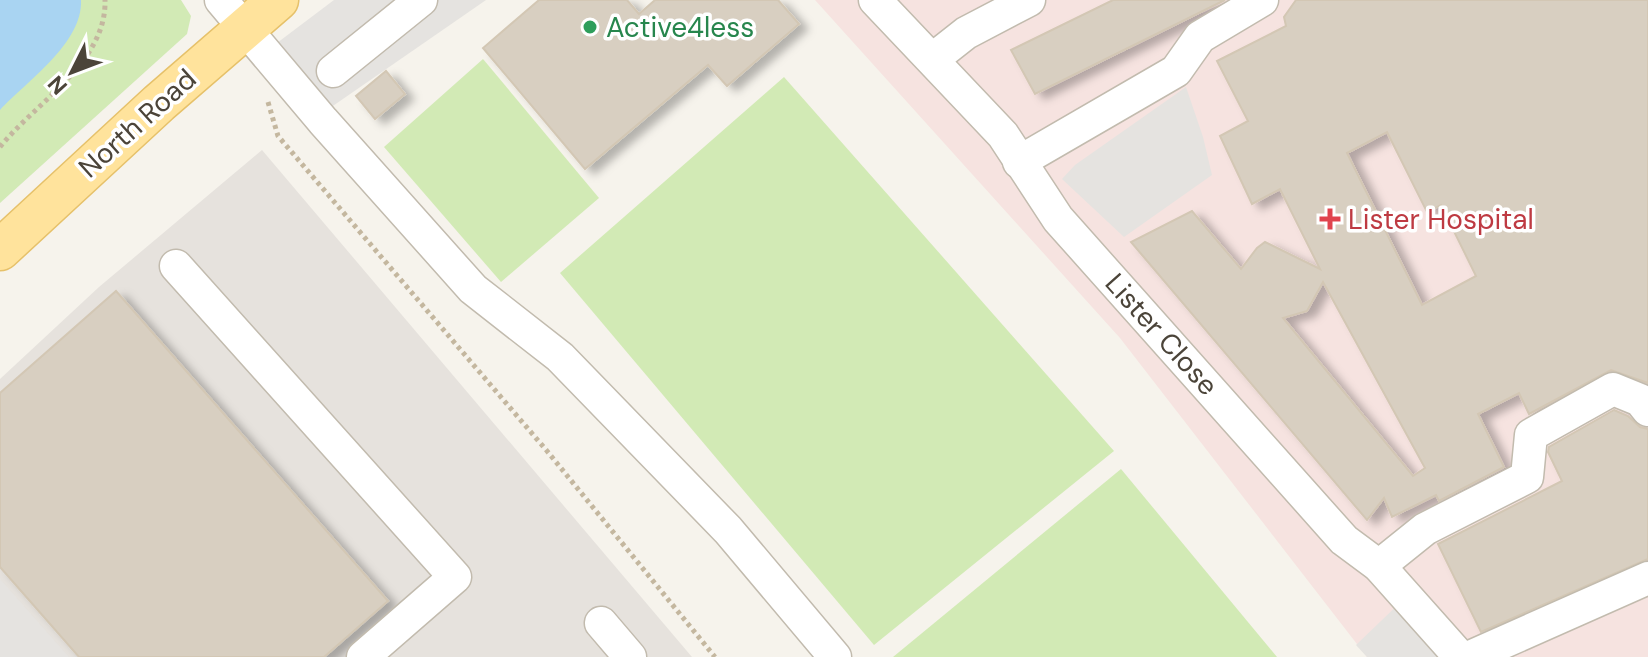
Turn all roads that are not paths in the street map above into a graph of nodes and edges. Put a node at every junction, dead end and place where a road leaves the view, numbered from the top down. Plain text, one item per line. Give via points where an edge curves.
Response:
1 (278, 0) edge
2 (421, 0) edge
3 (875, 0) edge
4 (1029, 0) edge
5 (1262, 0) edge
6 (233, 13) edge
7 (933, 59) junction
8 (333, 71) dead end
9 (1019, 162) junction
10 (0, 250) edge
11 (176, 266) dead end
12 (1648, 410) edge
13 (1379, 566) junction
14 (1648, 578) edge
15 (601, 623) dead end
16 (363, 657) edge
17 (630, 657) edge
18 (835, 657) edge
19 (1460, 657) edge
20 (1470, 657) edge

1 - 6 main road, North Road
2 - 8 lane
3 - 7 lane, Lister Close
4 - 7 lane via 966,33
5 - 9 lane via 1200,37 1176,71
6 - 10 main road, North Road
6 - 18 lane via 473,289 570,368 728,530
7 - 9 lane, Lister Close via 1003,135
9 - 13 lane, Lister Close via 1058,219 1344,540
11 - 16 lane via 455,577
12 - 13 lane via 1640,400 1613,389 1531,435 1527,477 1425,529
13 - 19 lane, Lister Close
14 - 20 lane
15 - 17 lane

